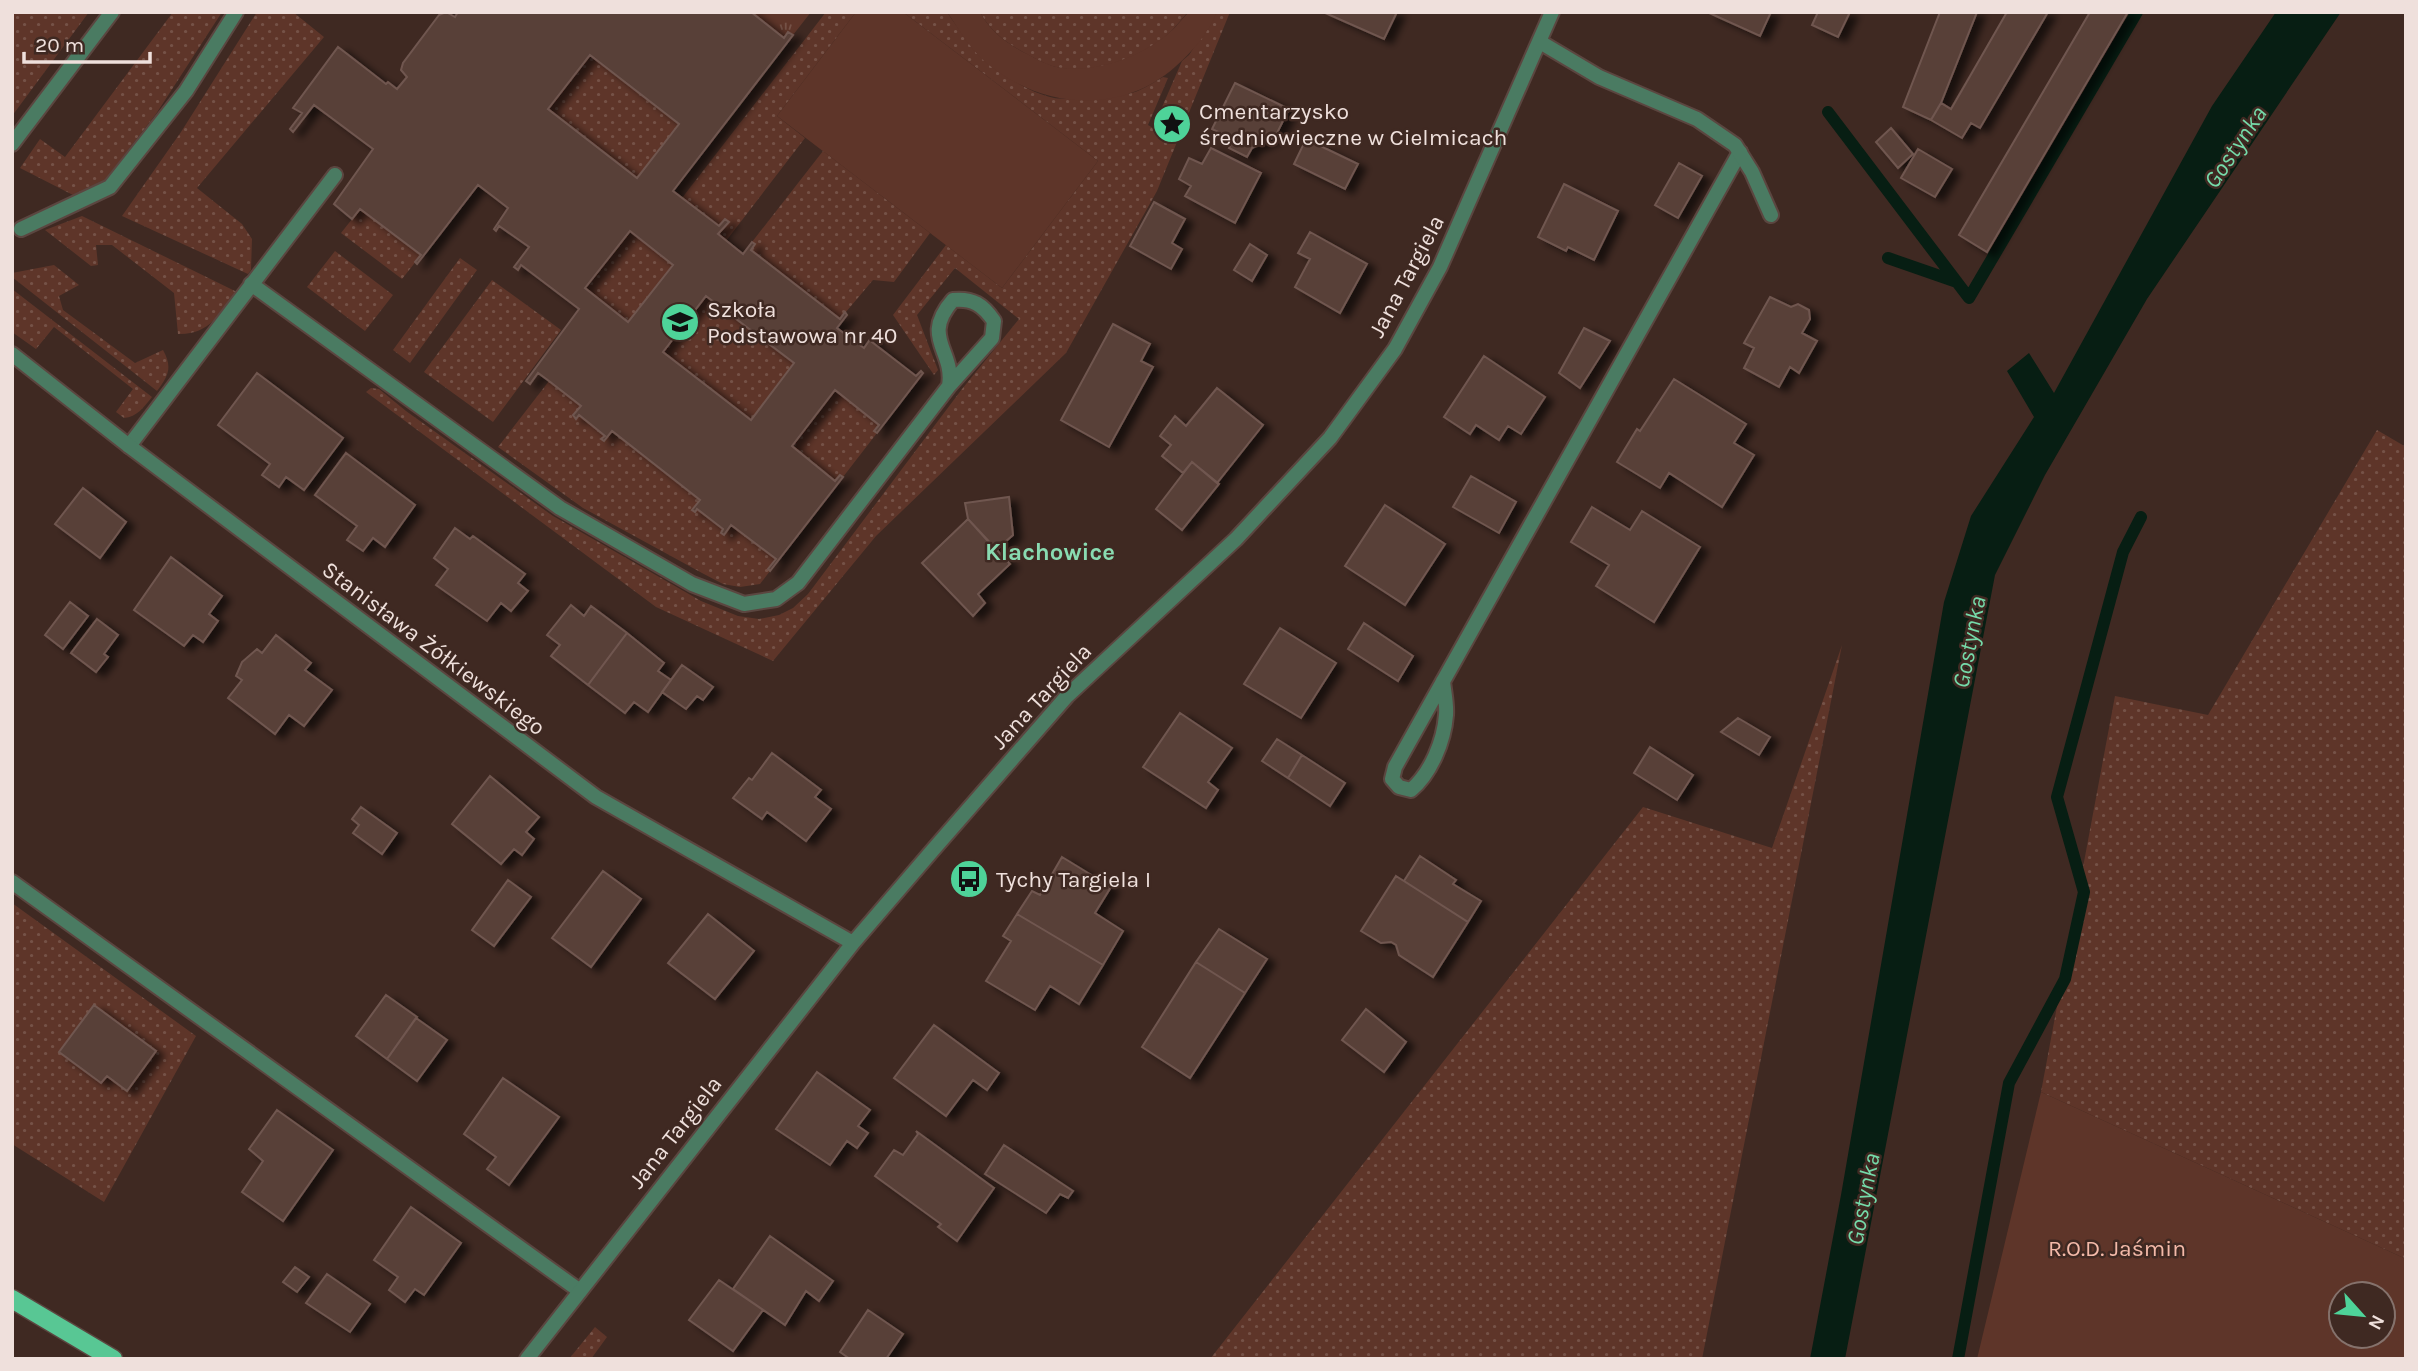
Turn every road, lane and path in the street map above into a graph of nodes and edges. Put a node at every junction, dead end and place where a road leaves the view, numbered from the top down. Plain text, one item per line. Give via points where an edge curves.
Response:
1 (112, 12) edge
2 (236, 12) edge
3 (1552, 12) edge
4 (1540, 42) junction
5 (12, 144) edge
6 (1740, 152) junction
7 (335, 175) dead end
8 (1771, 215) dead end
9 (21, 229) dead end
10 (251, 284) junction
11 (12, 354) edge
12 (949, 386) junction
13 (129, 446) junction
14 (1443, 681) junction
15 (12, 882) edge
16 (853, 943) junction
17 (580, 1291) junction
18 (12, 1299) edge
19 (113, 1359) edge
20 (527, 1359) edge

1 - 5 street
2 - 9 street via 186,91 110,187
3 - 4 street, Jana Targiela
4 - 6 street via 1599,77 1697,119
4 - 16 street, Jana Targiela via 1440,267 1395,349 1330,438 1236,539 1067,696
6 - 8 street
6 - 14 street
7 - 10 street
10 - 12 street via 560,508 692,584 744,604 776,598 798,583
10 - 13 street
11 - 13 street, Stanisława Żółkiewskiego
12 - 12 street via 992,338 994,321 987,310 969,299 953,300 943,313 937,335 949,365
13 - 16 street, Stanisława Żółkiewskiego via 596,797
14 - 14 street via 1446,715 1440,747 1419,783 1411,790 1399,787 1392,779 1395,767
15 - 17 street
16 - 17 street, Jana Targiela
17 - 20 street, Jana Targiela
18 - 19 main road

